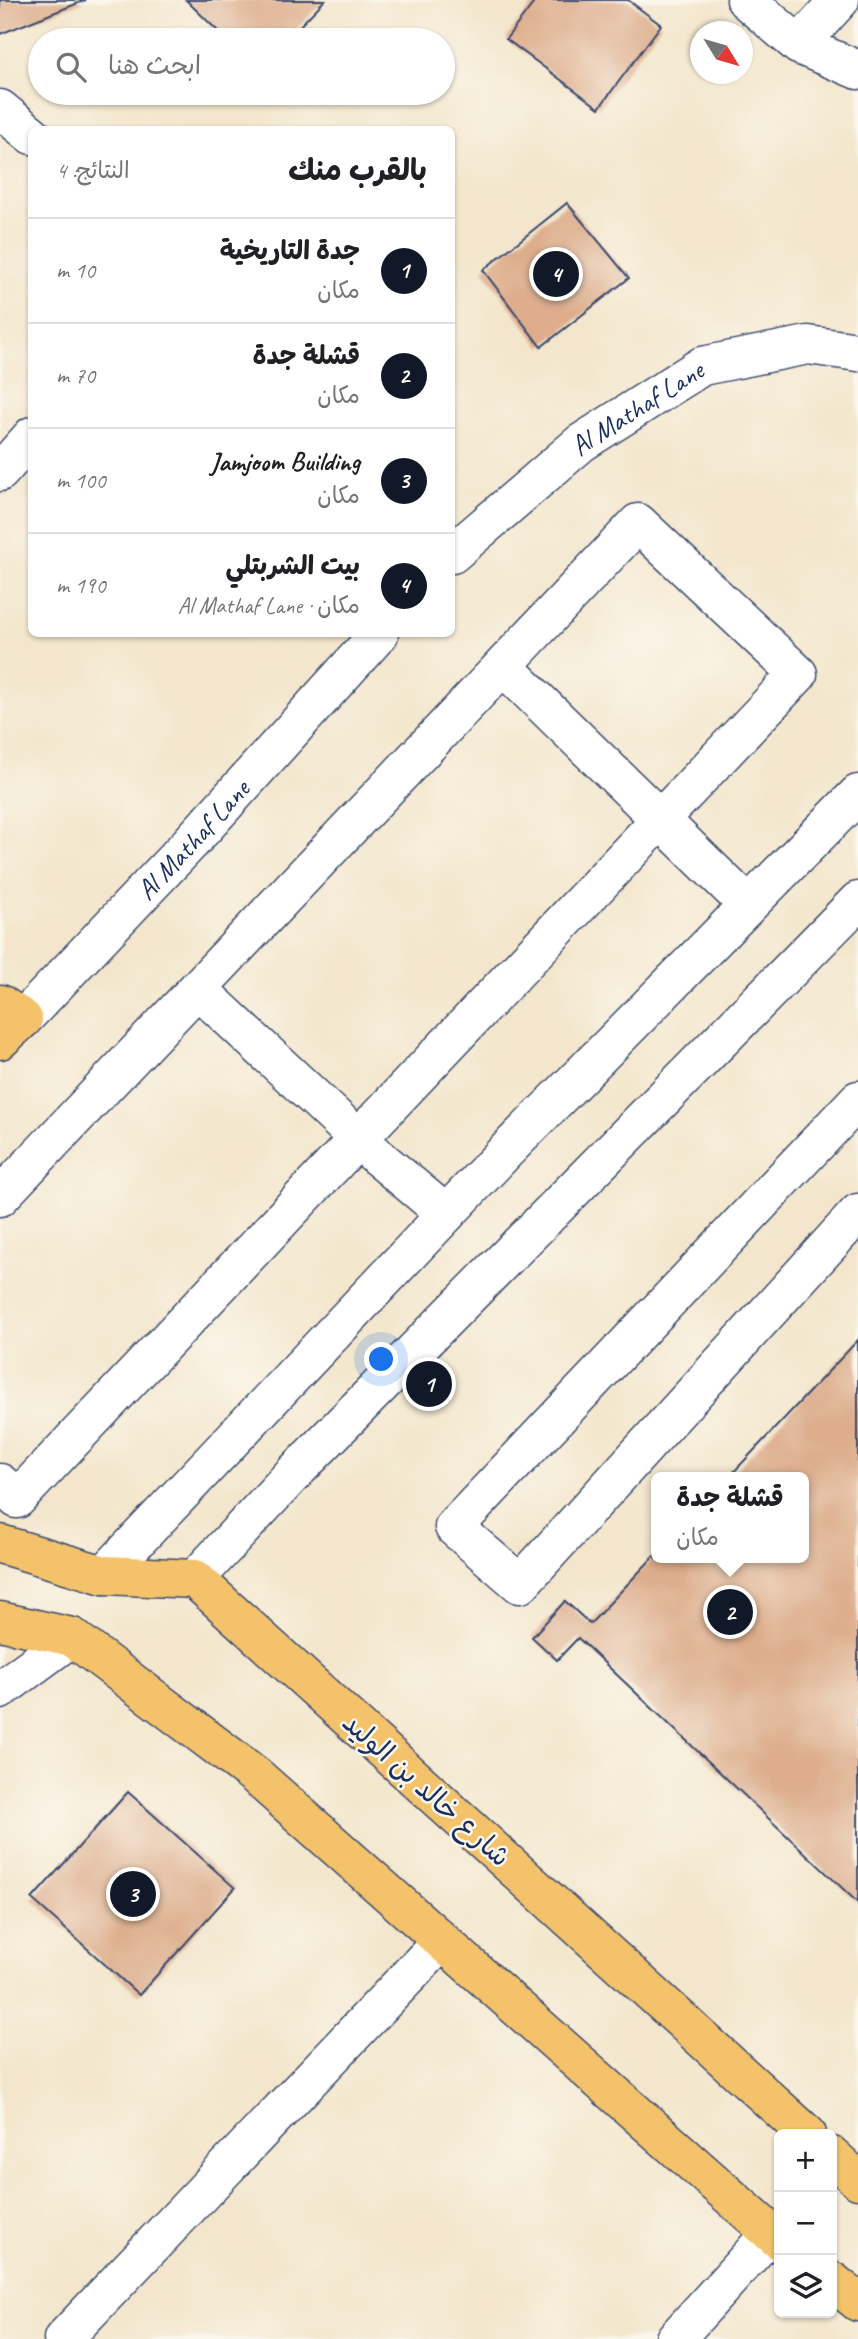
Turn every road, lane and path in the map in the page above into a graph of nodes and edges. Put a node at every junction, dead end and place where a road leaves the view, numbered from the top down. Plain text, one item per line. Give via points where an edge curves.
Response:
1 (746, 0) edge
2 (840, 0) edge
3 (799, 45) junction
4 (858, 70) edge
5 (0, 109) edge
6 (28, 132) edge
7 (858, 352) edge
8 (19, 435) edge
9 (0, 472) edge
10 (455, 551) edge
11 (376, 637) edge
12 (504, 667) junction
13 (858, 794) edge
14 (661, 819) junction
15 (858, 901) edge
16 (747, 904) junction
17 (198, 989) junction
18 (8, 1021) edge
19 (852, 1118) edge
20 (359, 1139) junction
21 (0, 1197) edge
22 (858, 1213) edge
23 (446, 1214) junction
24 (0, 1483) edge
25 (0, 1544) edge
26 (104, 1575) junction
27 (195, 1578) junction
28 (0, 1621) edge
29 (72, 1637) junction
30 (0, 1690) edge
31 (440, 1943) junction
32 (801, 2129) edge
33 (837, 2161) edge
34 (858, 2180) edge
35 (774, 2235) edge
36 (774, 2237) edge
37 (837, 2285) edge
38 (858, 2302) edge
39 (68, 2337) edge
40 (675, 2339) edge

1 - 3 street
2 - 3 street
3 - 4 street
5 - 6 street
7 - 10 street, Al Mathaf Lane via 808,345 702,366 581,443
8 - 9 street
11 - 18 street, Al Mathaf Lane via 190,843
12 - 14 street
12 - 14 street via 638,523 798,674
12 - 17 street
13 - 16 street
14 - 16 street
14 - 20 street
15 - 27 street
16 - 23 street
17 - 20 street
17 - 21 street
19 - 22 street via 454,1527 520,1584
20 - 23 street
20 - 24 street via 17,1499
23 - 26 street
25 - 26 main road
26 - 27 main road
27 - 32 main road, شارع خالد بن الوليد
28 - 29 main road
29 - 30 street
29 - 31 main road via 255,1776
31 - 35 main road
31 - 39 street
33 - 34 main road
36 - 40 street
37 - 38 main road

